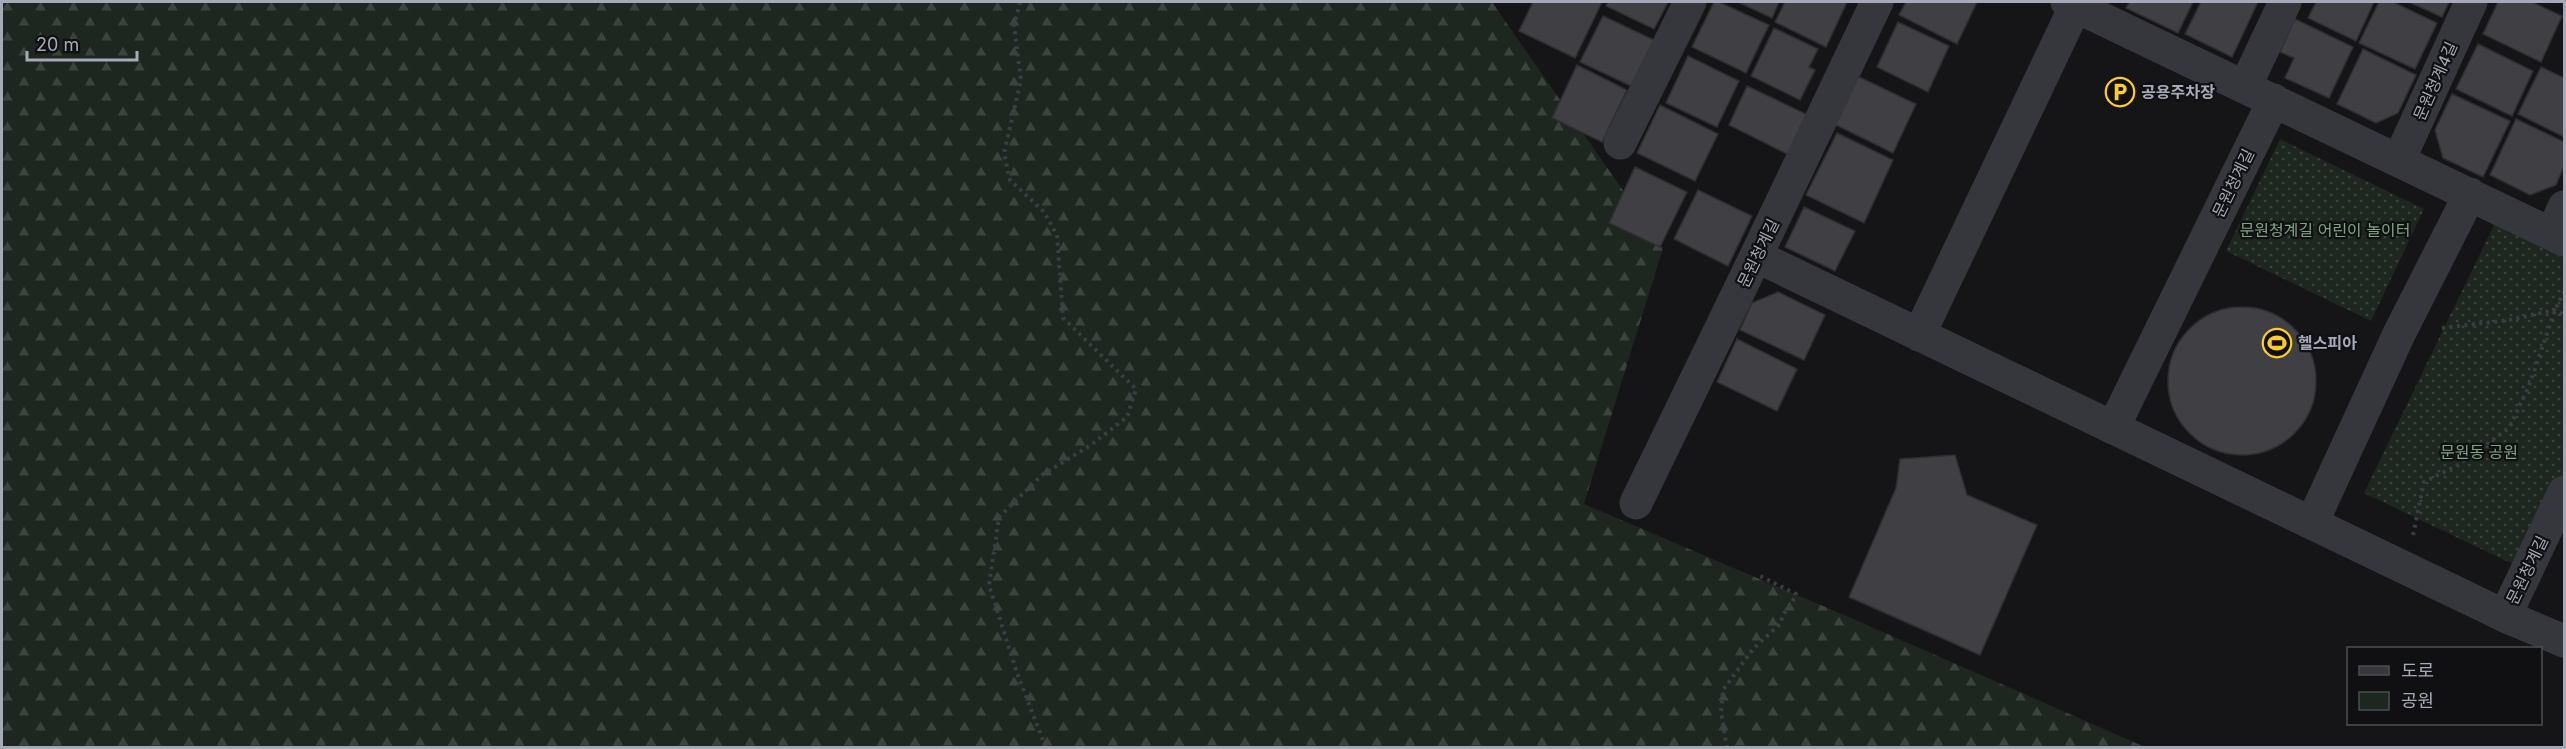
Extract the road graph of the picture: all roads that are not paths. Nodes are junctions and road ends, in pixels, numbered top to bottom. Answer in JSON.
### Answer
{"nodes":[{"id":1,"x":1690,"y":2,"type":"edge"},
{"id":2,"x":1877,"y":2,"type":"edge"},
{"id":3,"x":2285,"y":2,"type":"edge"},
{"id":4,"x":2471,"y":2,"type":"edge"},
{"id":5,"x":2087,"y":6,"type":"edge"},
{"id":6,"x":2245,"y":87,"type":"junction"},
{"id":7,"x":2274,"y":100,"type":"junction"},
{"id":8,"x":1620,"y":143,"type":"dead end"},
{"id":9,"x":2399,"y":160,"type":"junction"},
{"id":10,"x":2470,"y":194,"type":"junction"},
{"id":11,"x":2560,"y":227,"type":"edge"},
{"id":12,"x":1756,"y":256,"type":"junction"},
{"id":13,"x":1919,"y":335,"type":"junction"},
{"id":14,"x":2113,"y":428,"type":"junction"},
{"id":15,"x":2565,"y":492,"type":"edge"},
{"id":16,"x":1636,"y":503,"type":"dead end"},
{"id":17,"x":2312,"y":523,"type":"junction"},
{"id":18,"x":2505,"y":616,"type":"junction"},
{"id":19,"x":2565,"y":641,"type":"edge"}],
"edges":[{"from":1,"to":8,"type":"street"},
{"from":2,"to":12,"type":"street","name":"문원청계길"},
{"from":3,"to":6,"type":"street"},
{"from":4,"to":9,"type":"street","name":"문원청계4길"},
{"from":5,"to":6,"type":"street"},
{"from":5,"to":13,"type":"street"},
{"from":6,"to":7,"type":"street"},
{"from":7,"to":9,"type":"street"},
{"from":7,"to":14,"type":"street","name":"문원청계길"},
{"from":9,"to":10,"type":"street"},
{"from":10,"to":11,"type":"street"},
{"from":10,"to":17,"type":"street"},
{"from":12,"to":13,"type":"street"},
{"from":12,"to":16,"type":"street","name":"문원청계길"},
{"from":13,"to":14,"type":"street"},
{"from":14,"to":17,"type":"street"},
{"from":15,"to":18,"type":"street","name":"문원청계길"},
{"from":17,"to":18,"type":"street"},
{"from":18,"to":19,"type":"street"}]}
